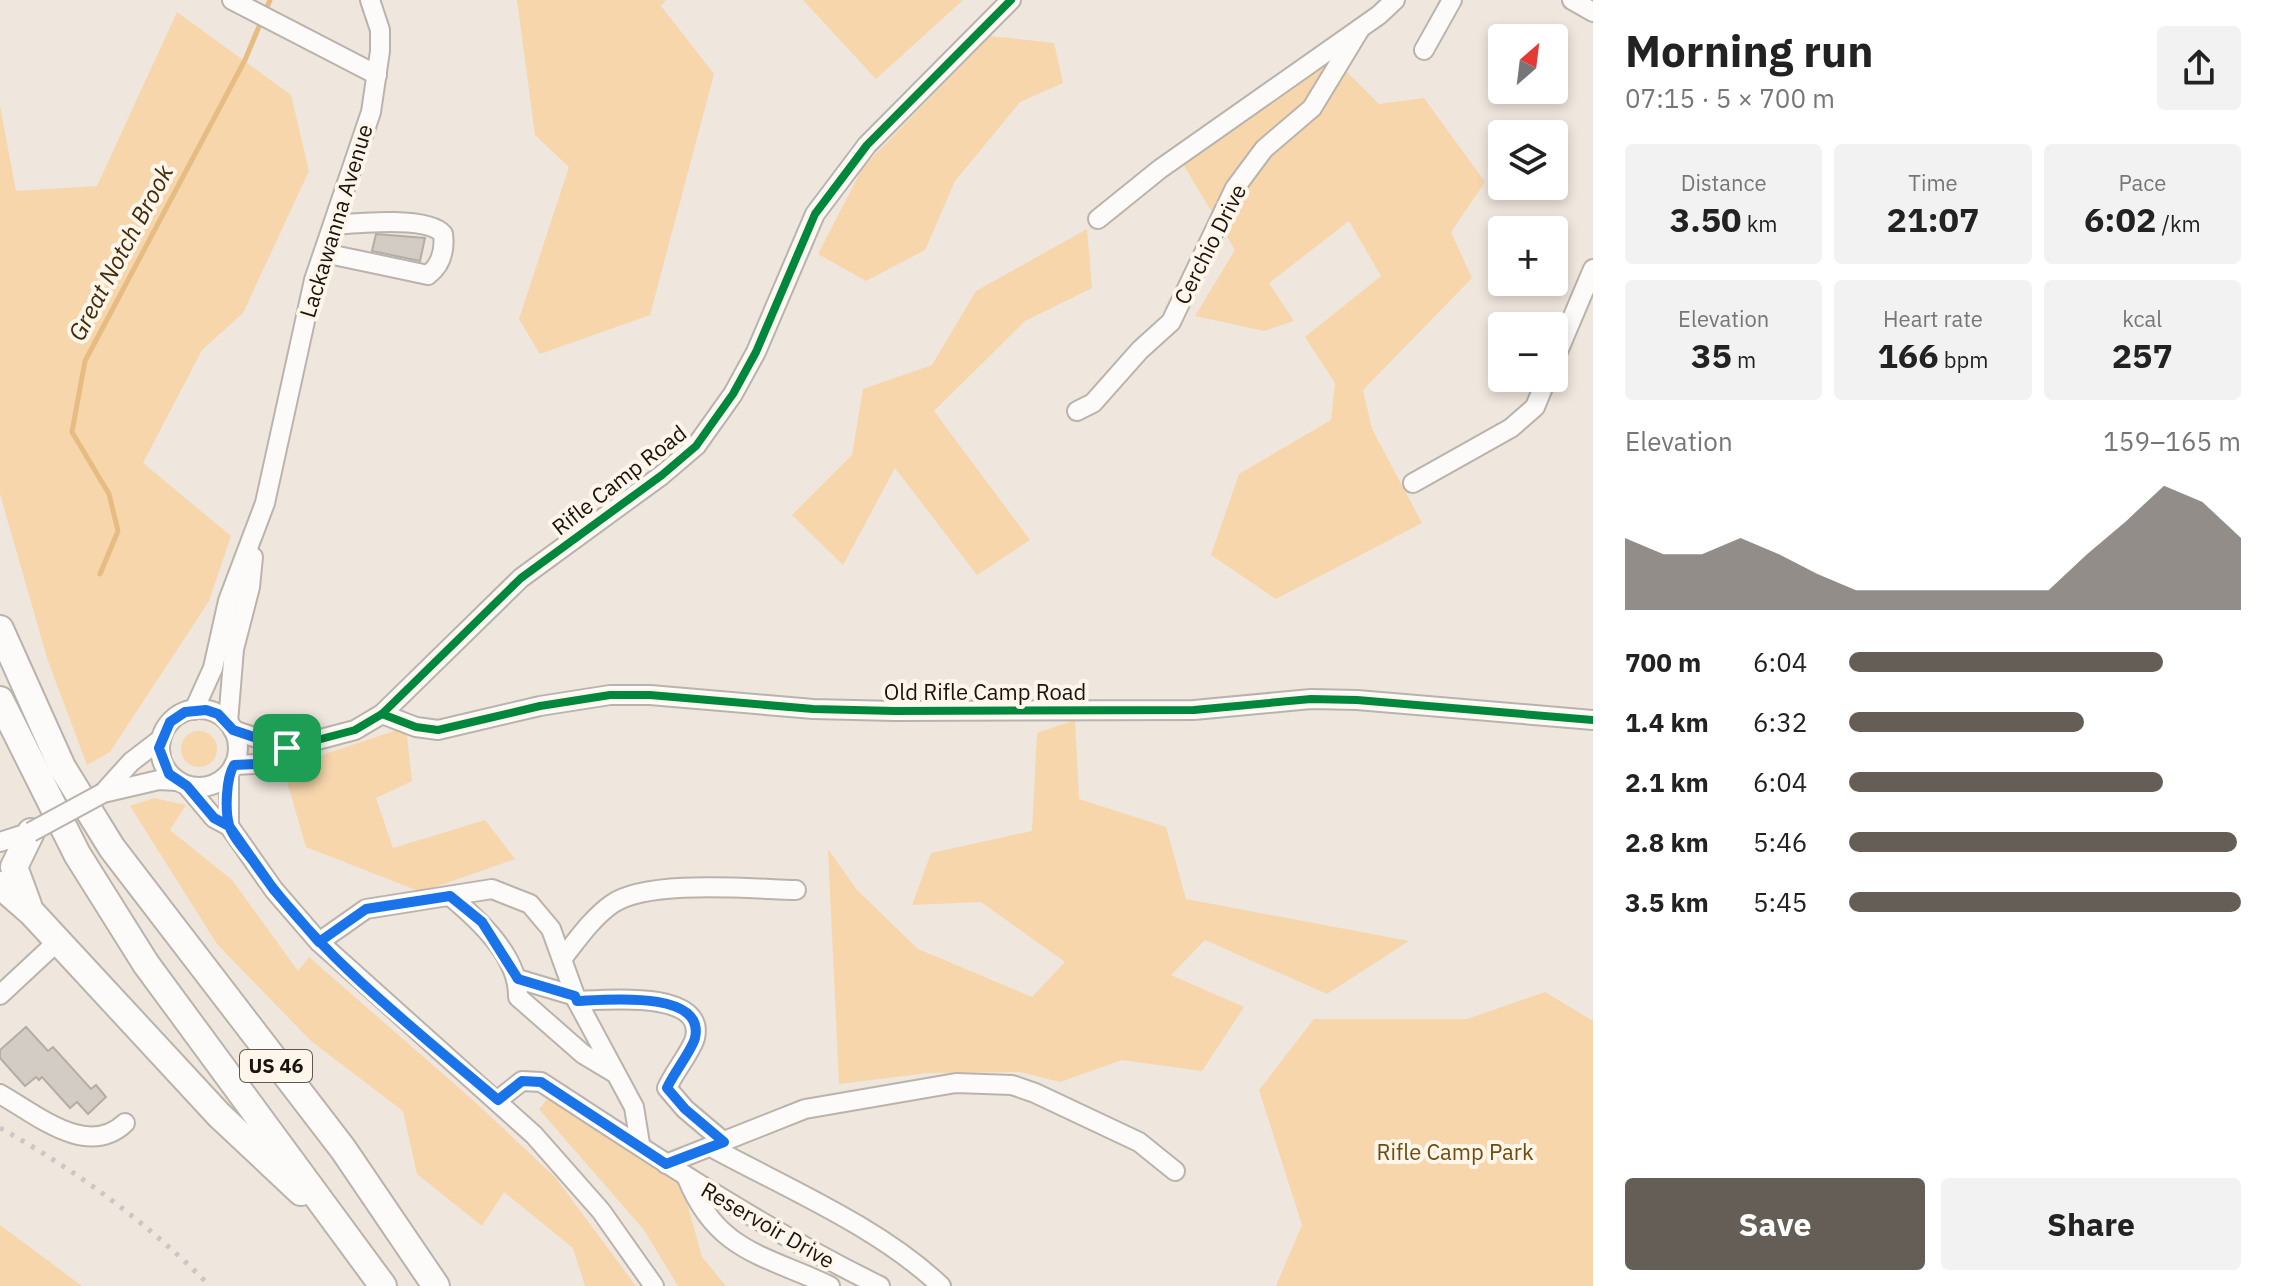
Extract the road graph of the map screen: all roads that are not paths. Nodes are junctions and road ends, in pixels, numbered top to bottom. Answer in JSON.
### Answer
{"nodes":[{"id":1,"x":232,"y":0,"type":"edge"},
{"id":2,"x":370,"y":0,"type":"edge"},
{"id":3,"x":1011,"y":0,"type":"edge"},
{"id":4,"x":1395,"y":0,"type":"edge"},
{"id":5,"x":1452,"y":0,"type":"edge"},
{"id":6,"x":1572,"y":0,"type":"edge"},
{"id":7,"x":1593,"y":12,"type":"edge"},
{"id":8,"x":1360,"y":29,"type":"junction"},
{"id":9,"x":1424,"y":50,"type":"dead end"},
{"id":10,"x":377,"y":75,"type":"junction"},
{"id":11,"x":1098,"y":219,"type":"dead end"},
{"id":12,"x":334,"y":225,"type":"junction"},
{"id":13,"x":324,"y":253,"type":"junction"},
{"id":14,"x":1593,"y":269,"type":"edge"},
{"id":15,"x":1568,"y":328,"type":"edge"},
{"id":16,"x":1541,"y":392,"type":"edge"},
{"id":17,"x":1077,"y":411,"type":"dead end"},
{"id":18,"x":1413,"y":483,"type":"dead end"},
{"id":19,"x":255,"y":534,"type":"junction"},
{"id":20,"x":0,"y":629,"type":"edge"},
{"id":21,"x":0,"y":700,"type":"edge"},
{"id":22,"x":194,"y":710,"type":"junction"},
{"id":23,"x":382,"y":714,"type":"junction"},
{"id":24,"x":1593,"y":720,"type":"edge"},
{"id":25,"x":230,"y":726,"type":"junction"},
{"id":26,"x":161,"y":739,"type":"junction"},
{"id":27,"x":287,"y":748,"type":"junction"},
{"id":28,"x":231,"y":770,"type":"junction"},
{"id":29,"x":182,"y":783,"type":"junction"},
{"id":30,"x":103,"y":793,"type":"junction"},
{"id":31,"x":229,"y":826,"type":"junction"},
{"id":32,"x":31,"y":832,"type":"junction"},
{"id":33,"x":0,"y":842,"type":"edge"},
{"id":34,"x":0,"y":885,"type":"edge"},
{"id":35,"x":796,"y":890,"type":"dead end"},
{"id":36,"x":450,"y":896,"type":"junction"},
{"id":37,"x":32,"y":913,"type":"junction"},
{"id":38,"x":58,"y":941,"type":"junction"},
{"id":39,"x":319,"y":942,"type":"junction"},
{"id":40,"x":562,"y":959,"type":"junction"},
{"id":41,"x":518,"y":979,"type":"junction"},
{"id":42,"x":0,"y":995,"type":"edge"},
{"id":43,"x":576,"y":999,"type":"junction"},
{"id":44,"x":615,"y":1073,"type":"junction"},
{"id":45,"x":0,"y":1094,"type":"edge"},
{"id":46,"x":498,"y":1100,"type":"junction"},
{"id":47,"x":125,"y":1123,"type":"dead end"},
{"id":48,"x":640,"y":1144,"type":"junction"},
{"id":49,"x":717,"y":1145,"type":"junction"},
{"id":50,"x":666,"y":1164,"type":"junction"},
{"id":51,"x":1175,"y":1171,"type":"dead end"},
{"id":52,"x":687,"y":1178,"type":"junction"},
{"id":53,"x":347,"y":1235,"type":"junction"},
{"id":54,"x":383,"y":1286,"type":"edge"},
{"id":55,"x":436,"y":1286,"type":"edge"},
{"id":56,"x":654,"y":1286,"type":"edge"},
{"id":57,"x":830,"y":1286,"type":"edge"},
{"id":58,"x":880,"y":1286,"type":"edge"},
{"id":59,"x":941,"y":1286,"type":"edge"}],
"edges":[{"from":1,"to":10,"type":"street"},
{"from":2,"to":10,"type":"street","name":"Lackawanna Avenue"},
{"from":3,"to":23,"type":"street","name":"Rifle Camp Road"},
{"from":4,"to":8,"type":"street","name":"Cerchio Drive"},
{"from":5,"to":9,"type":"street"},
{"from":6,"to":7,"type":"street"},
{"from":8,"to":11,"type":"street","name":"Cerchio Drive"},
{"from":8,"to":17,"type":"street","name":"Cerchio Drive"},
{"from":10,"to":12,"type":"street","name":"Lackawanna Avenue"},
{"from":12,"to":13,"type":"street","name":"Lackawanna Avenue"},
{"from":12,"to":13,"type":"street"},
{"from":13,"to":19,"type":"street","name":"Lackawanna Avenue"},
{"from":14,"to":15,"type":"street"},
{"from":16,"to":18,"type":"street"},
{"from":19,"to":22,"type":"street","name":"Lackawanna Avenue"},
{"from":19,"to":25,"type":"street","name":"Lackawanna Avenue"},
{"from":20,"to":55,"type":"highway","number":"US 46"},
{"from":21,"to":53,"type":"highway","number":"US 46"},
{"from":22,"to":25,"type":"street"},
{"from":22,"to":26,"type":"street"},
{"from":23,"to":24,"type":"street","name":"Old Rifle Camp Road"},
{"from":23,"to":27,"type":"street","name":"Rifle Camp Road"},
{"from":25,"to":27,"type":"street"},
{"from":25,"to":28,"type":"street"},
{"from":26,"to":29,"type":"street"},
{"from":26,"to":30,"type":"street"},
{"from":27,"to":28,"type":"street","name":"Rifle Camp Road"},
{"from":28,"to":29,"type":"street"},
{"from":28,"to":31,"type":"street"},
{"from":29,"to":30,"type":"street"},
{"from":29,"to":31,"type":"street"},
{"from":30,"to":32,"type":"street","bridge":true},
{"from":31,"to":39,"type":"street"},
{"from":32,"to":33,"type":"street"},
{"from":32,"to":37,"type":"highway"},
{"from":34,"to":37,"type":"highway"},
{"from":35,"to":40,"type":"street"},
{"from":36,"to":39,"type":"street"},
{"from":36,"to":40,"type":"street"},
{"from":36,"to":41,"type":"street"},
{"from":37,"to":38,"type":"highway"},
{"from":38,"to":42,"type":"street"},
{"from":38,"to":53,"type":"highway"},
{"from":39,"to":46,"type":"street"},
{"from":40,"to":43,"type":"street"},
{"from":41,"to":43,"type":"street"},
{"from":41,"to":44,"type":"street"},
{"from":43,"to":44,"type":"street"},
{"from":43,"to":49,"type":"street"},
{"from":44,"to":48,"type":"street"},
{"from":45,"to":47,"type":"street"},
{"from":46,"to":48,"type":"street","name":"Reservoir Drive"},
{"from":46,"to":56,"type":"street"},
{"from":48,"to":50,"type":"street","name":"Reservoir Drive"},
{"from":49,"to":50,"type":"street"},
{"from":49,"to":51,"type":"street"},
{"from":49,"to":59,"type":"street"},
{"from":50,"to":52,"type":"street","name":"Reservoir Drive"},
{"from":52,"to":57,"type":"street"},
{"from":52,"to":58,"type":"street","name":"Reservoir Drive"},
{"from":53,"to":54,"type":"highway","number":"US 46"}]}
